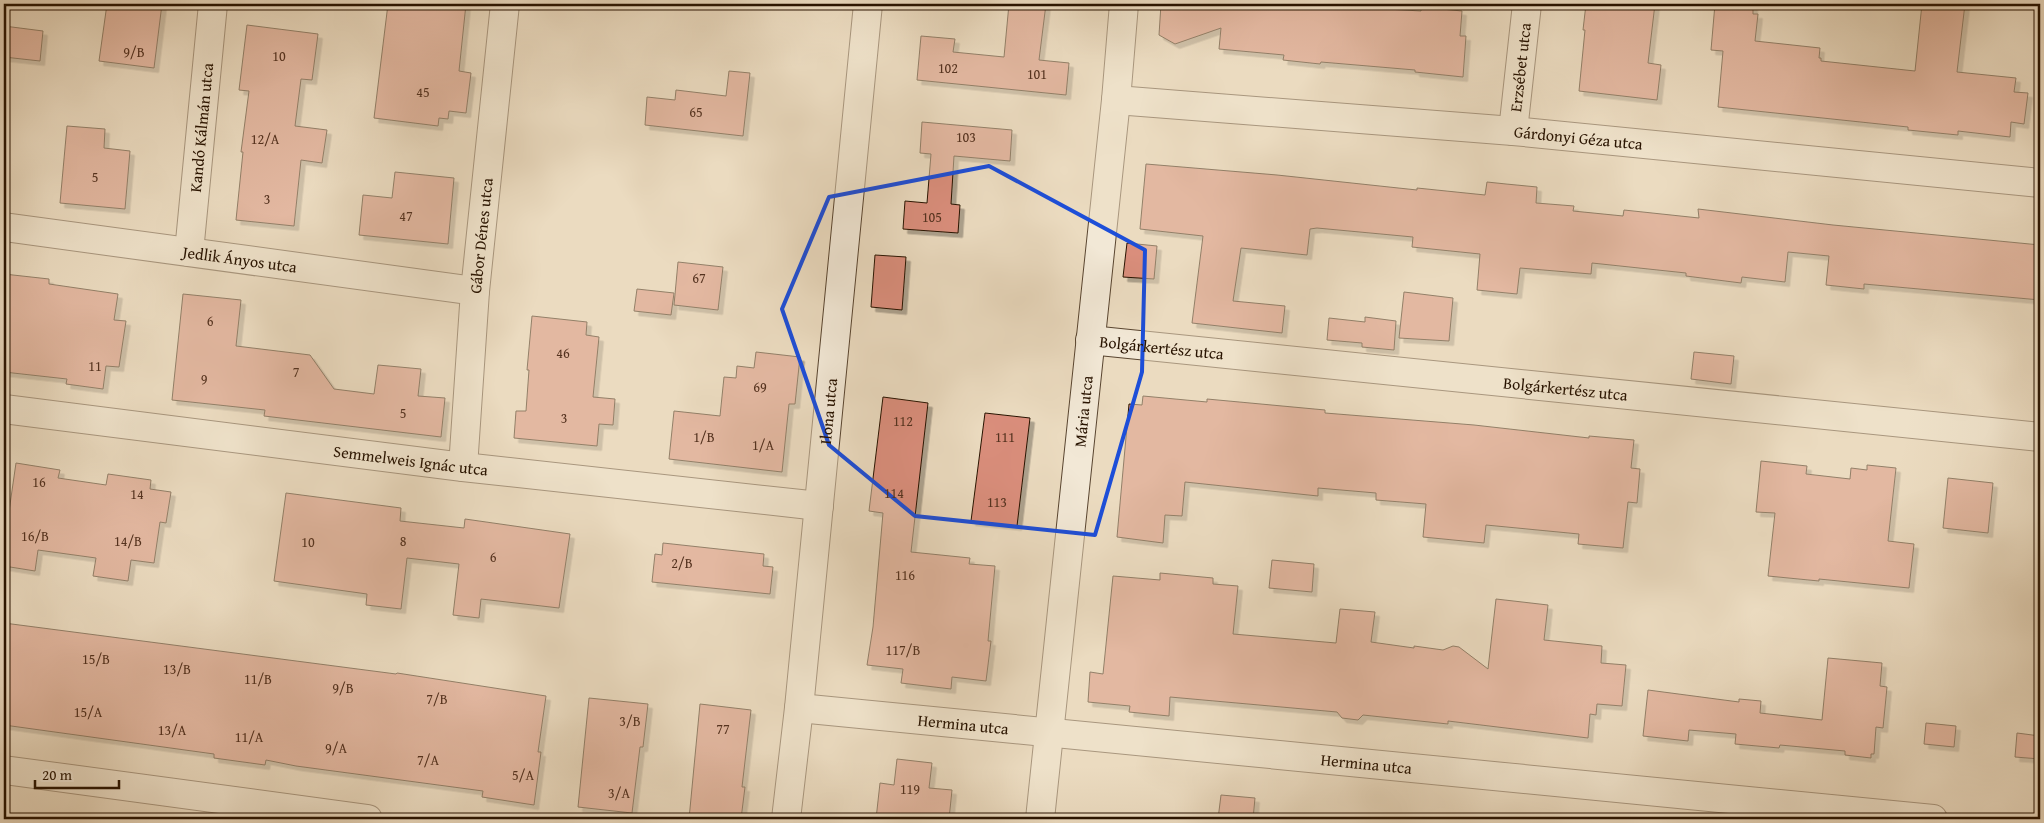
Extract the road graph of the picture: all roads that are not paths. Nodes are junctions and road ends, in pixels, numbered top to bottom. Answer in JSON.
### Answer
{"nodes":[{"id":1,"x":213,"y":4,"type":"edge"},
{"id":2,"x":505,"y":4,"type":"edge"},
{"id":3,"x":868,"y":4,"type":"edge"},
{"id":4,"x":1124,"y":4,"type":"edge"},
{"id":5,"x":1527,"y":4,"type":"edge"},
{"id":6,"x":1116,"y":100,"type":"junction"},
{"id":7,"x":1513,"y":131,"type":"junction"},
{"id":8,"x":2040,"y":183,"type":"edge"},
{"id":9,"x":4,"y":227,"type":"edge"},
{"id":10,"x":189,"y":252,"type":"junction"},
{"id":11,"x":475,"y":291,"type":"junction"},
{"id":12,"x":1090,"y":340,"type":"junction"},
{"id":13,"x":4,"y":409,"type":"edge"},
{"id":14,"x":2040,"y":437,"type":"edge"},
{"id":15,"x":463,"y":467,"type":"junction"},
{"id":16,"x":819,"y":506,"type":"junction"},
{"id":17,"x":799,"y":708,"type":"junction"},
{"id":18,"x":1050,"y":732,"type":"junction"},
{"id":19,"x":4,"y":770,"type":"edge"},
{"id":20,"x":368,"y":819,"type":"edge"},
{"id":21,"x":786,"y":819,"type":"edge"},
{"id":22,"x":1040,"y":819,"type":"edge"},
{"id":23,"x":1933,"y":819,"type":"edge"}],
"edges":[{"from":1,"to":10,"type":"street","name":"Kandó Kálmán utca"},
{"from":2,"to":11,"type":"street","name":"Gábor Dénes utca"},
{"from":3,"to":16,"type":"street","name":"Ilona utca"},
{"from":4,"to":6,"type":"street","name":"Mária utca"},
{"from":5,"to":7,"type":"street","name":"Erzsébet utca"},
{"from":6,"to":7,"type":"street","name":"Gárdonyi Géza utca"},
{"from":6,"to":12,"type":"street","name":"Mária utca"},
{"from":7,"to":8,"type":"street","name":"Gárdonyi Géza utca"},
{"from":9,"to":10,"type":"street","name":"Jedlik Ányos utca"},
{"from":10,"to":11,"type":"street","name":"Jedlik Ányos utca"},
{"from":11,"to":15,"type":"street","name":"Gábor Dénes utca"},
{"from":12,"to":14,"type":"street","name":"Bolgárkertész utca"},
{"from":12,"to":18,"type":"street","name":"Mária utca"},
{"from":13,"to":15,"type":"street","name":"Semmelweis Ignác utca"},
{"from":15,"to":16,"type":"street","name":"Semmelweis Ignác utca"},
{"from":16,"to":17,"type":"street","name":"Ilona utca"},
{"from":17,"to":18,"type":"street","name":"Hermina utca"},
{"from":17,"to":21,"type":"street","name":"Ilona utca"},
{"from":18,"to":22,"type":"street","name":"Mária utca"},
{"from":18,"to":23,"type":"street","name":"Hermina utca"},
{"from":19,"to":20,"type":"street"}]}
